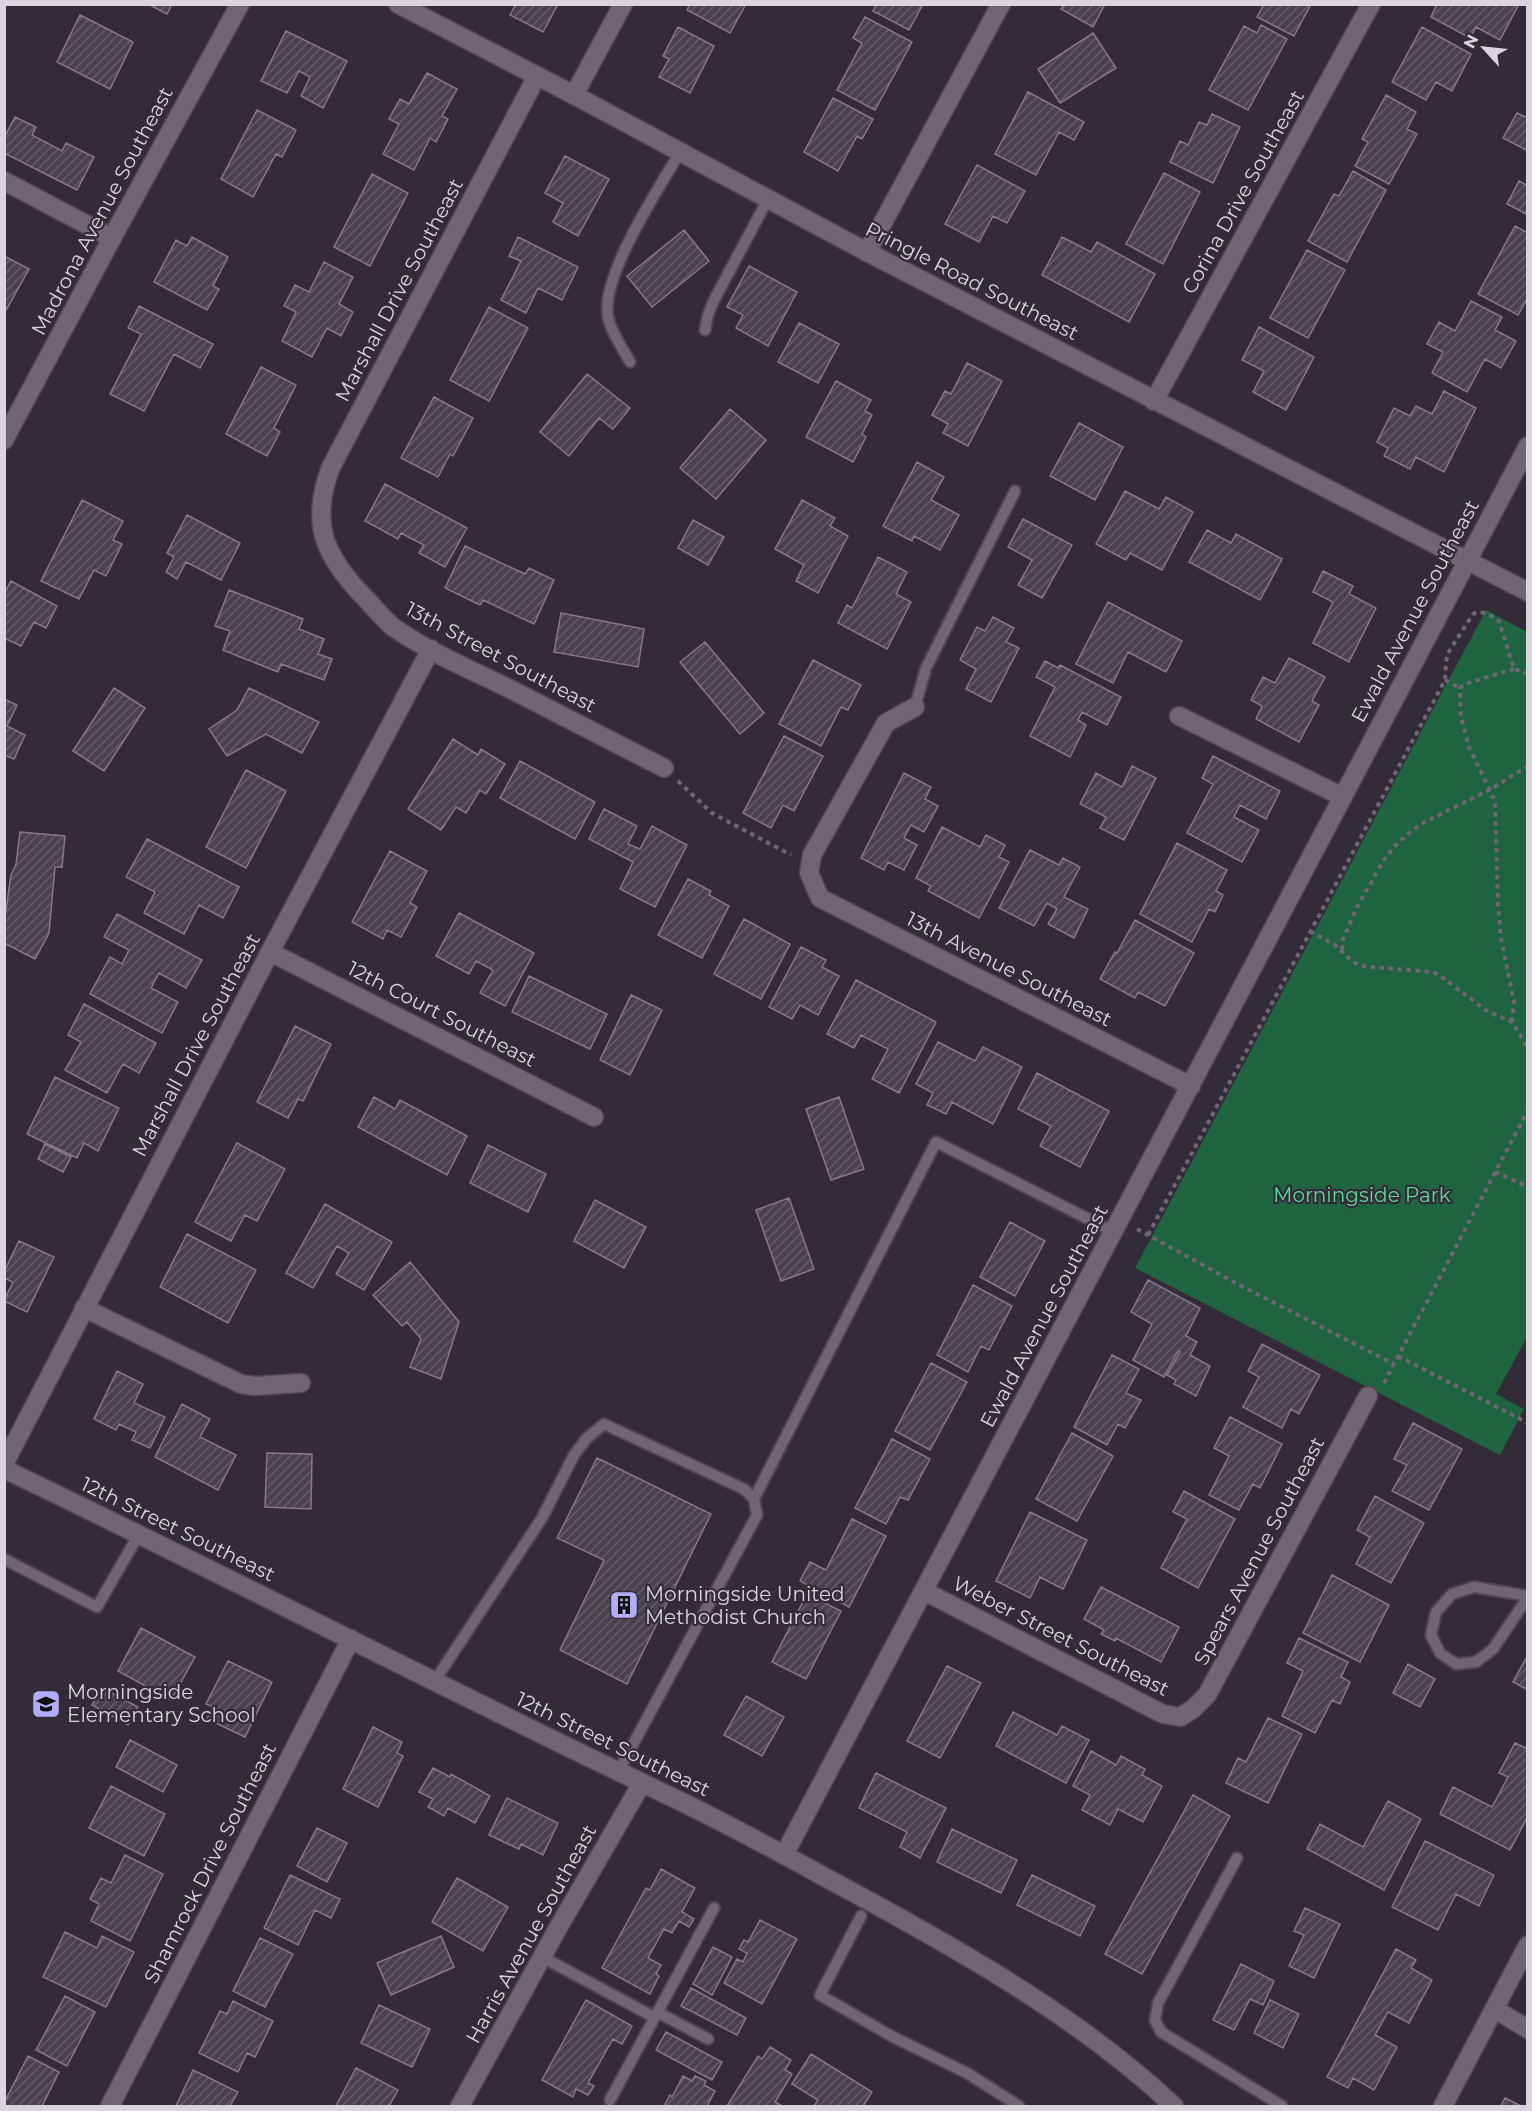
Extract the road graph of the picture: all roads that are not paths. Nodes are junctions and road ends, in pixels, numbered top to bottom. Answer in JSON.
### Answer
{"nodes":[{"id":1,"x":240,"y":4,"type":"edge"},
{"id":2,"x":398,"y":4,"type":"edge"},
{"id":3,"x":623,"y":4,"type":"edge"},
{"id":4,"x":1001,"y":4,"type":"edge"},
{"id":5,"x":1371,"y":4,"type":"edge"},
{"id":6,"x":537,"y":76,"type":"junction"},
{"id":7,"x":574,"y":95,"type":"junction"},
{"id":8,"x":680,"y":152,"type":"junction"},
{"id":9,"x":4,"y":181,"type":"edge"},
{"id":10,"x":768,"y":199,"type":"junction"},
{"id":11,"x":112,"y":238,"type":"junction"},
{"id":12,"x":867,"y":252,"type":"junction"},
{"id":13,"x":705,"y":330,"type":"dead end"},
{"id":14,"x":630,"y":363,"type":"dead end"},
{"id":15,"x":1154,"y":401,"type":"junction"},
{"id":16,"x":4,"y":440,"type":"edge"},
{"id":17,"x":1527,"y":446,"type":"edge"},
{"id":18,"x":1016,"y":491,"type":"dead end"},
{"id":19,"x":322,"y":530,"type":"joint"},
{"id":20,"x":1467,"y":560,"type":"junction"},
{"id":21,"x":1527,"y":592,"type":"edge"},
{"id":22,"x":431,"y":649,"type":"junction"},
{"id":23,"x":915,"y":706,"type":"joint"},
{"id":24,"x":1179,"y":716,"type":"dead end"},
{"id":25,"x":664,"y":768,"type":"road end"},
{"id":26,"x":1343,"y":796,"type":"junction"},
{"id":27,"x":270,"y":952,"type":"junction"},
{"id":28,"x":1191,"y":1086,"type":"junction"},
{"id":29,"x":594,"y":1117,"type":"dead end"},
{"id":30,"x":1117,"y":1226,"type":"junction"},
{"id":31,"x":84,"y":1308,"type":"junction"},
{"id":32,"x":300,"y":1383,"type":"dead end"},
{"id":33,"x":1368,"y":1396,"type":"road end"},
{"id":34,"x":4,"y":1466,"type":"edge"},
{"id":35,"x":754,"y":1499,"type":"junction"},
{"id":36,"x":139,"y":1534,"type":"junction"},
{"id":37,"x":4,"y":1559,"type":"edge"},
{"id":38,"x":924,"y":1591,"type":"junction"},
{"id":39,"x":1527,"y":1597,"type":"edge"},
{"id":40,"x":351,"y":1640,"type":"junction"},
{"id":41,"x":434,"y":1682,"type":"junction"},
{"id":42,"x":1180,"y":1717,"type":"joint"},
{"id":43,"x":618,"y":1772,"type":"junction"},
{"id":44,"x":642,"y":1783,"type":"junction"},
{"id":45,"x":784,"y":1855,"type":"junction"},
{"id":46,"x":1237,"y":1858,"type":"dead end"},
{"id":47,"x":714,"y":1908,"type":"dead end"},
{"id":48,"x":861,"y":1917,"type":"dead end"},
{"id":49,"x":1527,"y":1945,"type":"edge"},
{"id":50,"x":542,"y":1957,"type":"junction"},
{"id":51,"x":1494,"y":2009,"type":"junction"},
{"id":52,"x":655,"y":2015,"type":"junction"},
{"id":53,"x":1527,"y":2029,"type":"edge"},
{"id":54,"x":708,"y":2039,"type":"dead end"},
{"id":55,"x":610,"y":2100,"type":"dead end"},
{"id":56,"x":110,"y":2106,"type":"edge"},
{"id":57,"x":460,"y":2106,"type":"edge"},
{"id":58,"x":1019,"y":2106,"type":"edge"},
{"id":59,"x":1174,"y":2106,"type":"edge"},
{"id":60,"x":1282,"y":2106,"type":"edge"},
{"id":61,"x":1443,"y":2106,"type":"edge"}],
"edges":[{"from":1,"to":11,"type":"street","name":"Madrona Avenue Southeast"},
{"from":2,"to":6,"type":"street","name":"Pringle Road Southeast"},
{"from":3,"to":7,"type":"street"},
{"from":4,"to":12,"type":"street"},
{"from":5,"to":15,"type":"street","name":"Corina Drive Southeast"},
{"from":6,"to":7,"type":"street","name":"Pringle Road Southeast"},
{"from":6,"to":19,"type":"street","name":"Marshall Drive Southeast"},
{"from":7,"to":8,"type":"street","name":"Pringle Road Southeast"},
{"from":8,"to":10,"type":"street","name":"Pringle Road Southeast"},
{"from":8,"to":14,"type":"lane"},
{"from":9,"to":11,"type":"street"},
{"from":10,"to":12,"type":"street","name":"Pringle Road Southeast"},
{"from":10,"to":13,"type":"lane"},
{"from":11,"to":16,"type":"street","name":"Madrona Avenue Southeast"},
{"from":12,"to":15,"type":"street","name":"Pringle Road Southeast"},
{"from":15,"to":20,"type":"street","name":"Pringle Road Southeast"},
{"from":17,"to":20,"type":"street","name":"Ewald Avenue Southeast"},
{"from":18,"to":23,"type":"lane"},
{"from":19,"to":22,"type":"street","name":"13th Street Southeast"},
{"from":20,"to":21,"type":"street","name":"Pringle Road Southeast"},
{"from":20,"to":26,"type":"street","name":"Ewald Avenue Southeast"},
{"from":22,"to":25,"type":"street","name":"13th Street Southeast"},
{"from":22,"to":27,"type":"street","name":"Marshall Drive Southeast"},
{"from":23,"to":28,"type":"street","name":"13th Avenue Southeast"},
{"from":24,"to":26,"type":"street"},
{"from":26,"to":28,"type":"street","name":"Ewald Avenue Southeast"},
{"from":27,"to":29,"type":"street","name":"12th Court Southeast"},
{"from":27,"to":31,"type":"street","name":"Marshall Drive Southeast"},
{"from":28,"to":30,"type":"street","name":"Ewald Avenue Southeast"},
{"from":30,"to":35,"type":"lane"},
{"from":30,"to":38,"type":"street","name":"Ewald Avenue Southeast"},
{"from":31,"to":32,"type":"street"},
{"from":31,"to":34,"type":"street","name":"Marshall Drive Southeast"},
{"from":33,"to":42,"type":"street","name":"Spears Avenue Southeast"},
{"from":34,"to":36,"type":"street","name":"12th Street Southeast"},
{"from":35,"to":41,"type":"lane"},
{"from":35,"to":43,"type":"lane"},
{"from":36,"to":37,"type":"lane"},
{"from":36,"to":40,"type":"street","name":"12th Street Southeast"},
{"from":38,"to":42,"type":"street","name":"Weber Street Southeast"},
{"from":38,"to":45,"type":"street","name":"Ewald Avenue Southeast"},
{"from":39,"to":39,"type":"lane"},
{"from":40,"to":41,"type":"street","name":"12th Street Southeast"},
{"from":40,"to":56,"type":"street","name":"Shamrock Drive Southeast"},
{"from":41,"to":43,"type":"street","name":"12th Street Southeast"},
{"from":43,"to":44,"type":"street","name":"12th Street Southeast"},
{"from":44,"to":45,"type":"street","name":"12th Street Southeast"},
{"from":44,"to":50,"type":"street","name":"Harris Avenue Southeast"},
{"from":45,"to":59,"type":"street","name":"12th Street Southeast"},
{"from":46,"to":60,"type":"lane"},
{"from":47,"to":52,"type":"lane"},
{"from":48,"to":58,"type":"lane"},
{"from":49,"to":51,"type":"street"},
{"from":50,"to":52,"type":"lane"},
{"from":50,"to":57,"type":"street","name":"Harris Avenue Southeast"},
{"from":51,"to":53,"type":"street"},
{"from":51,"to":61,"type":"street"},
{"from":52,"to":54,"type":"lane"},
{"from":52,"to":55,"type":"lane"}]}
